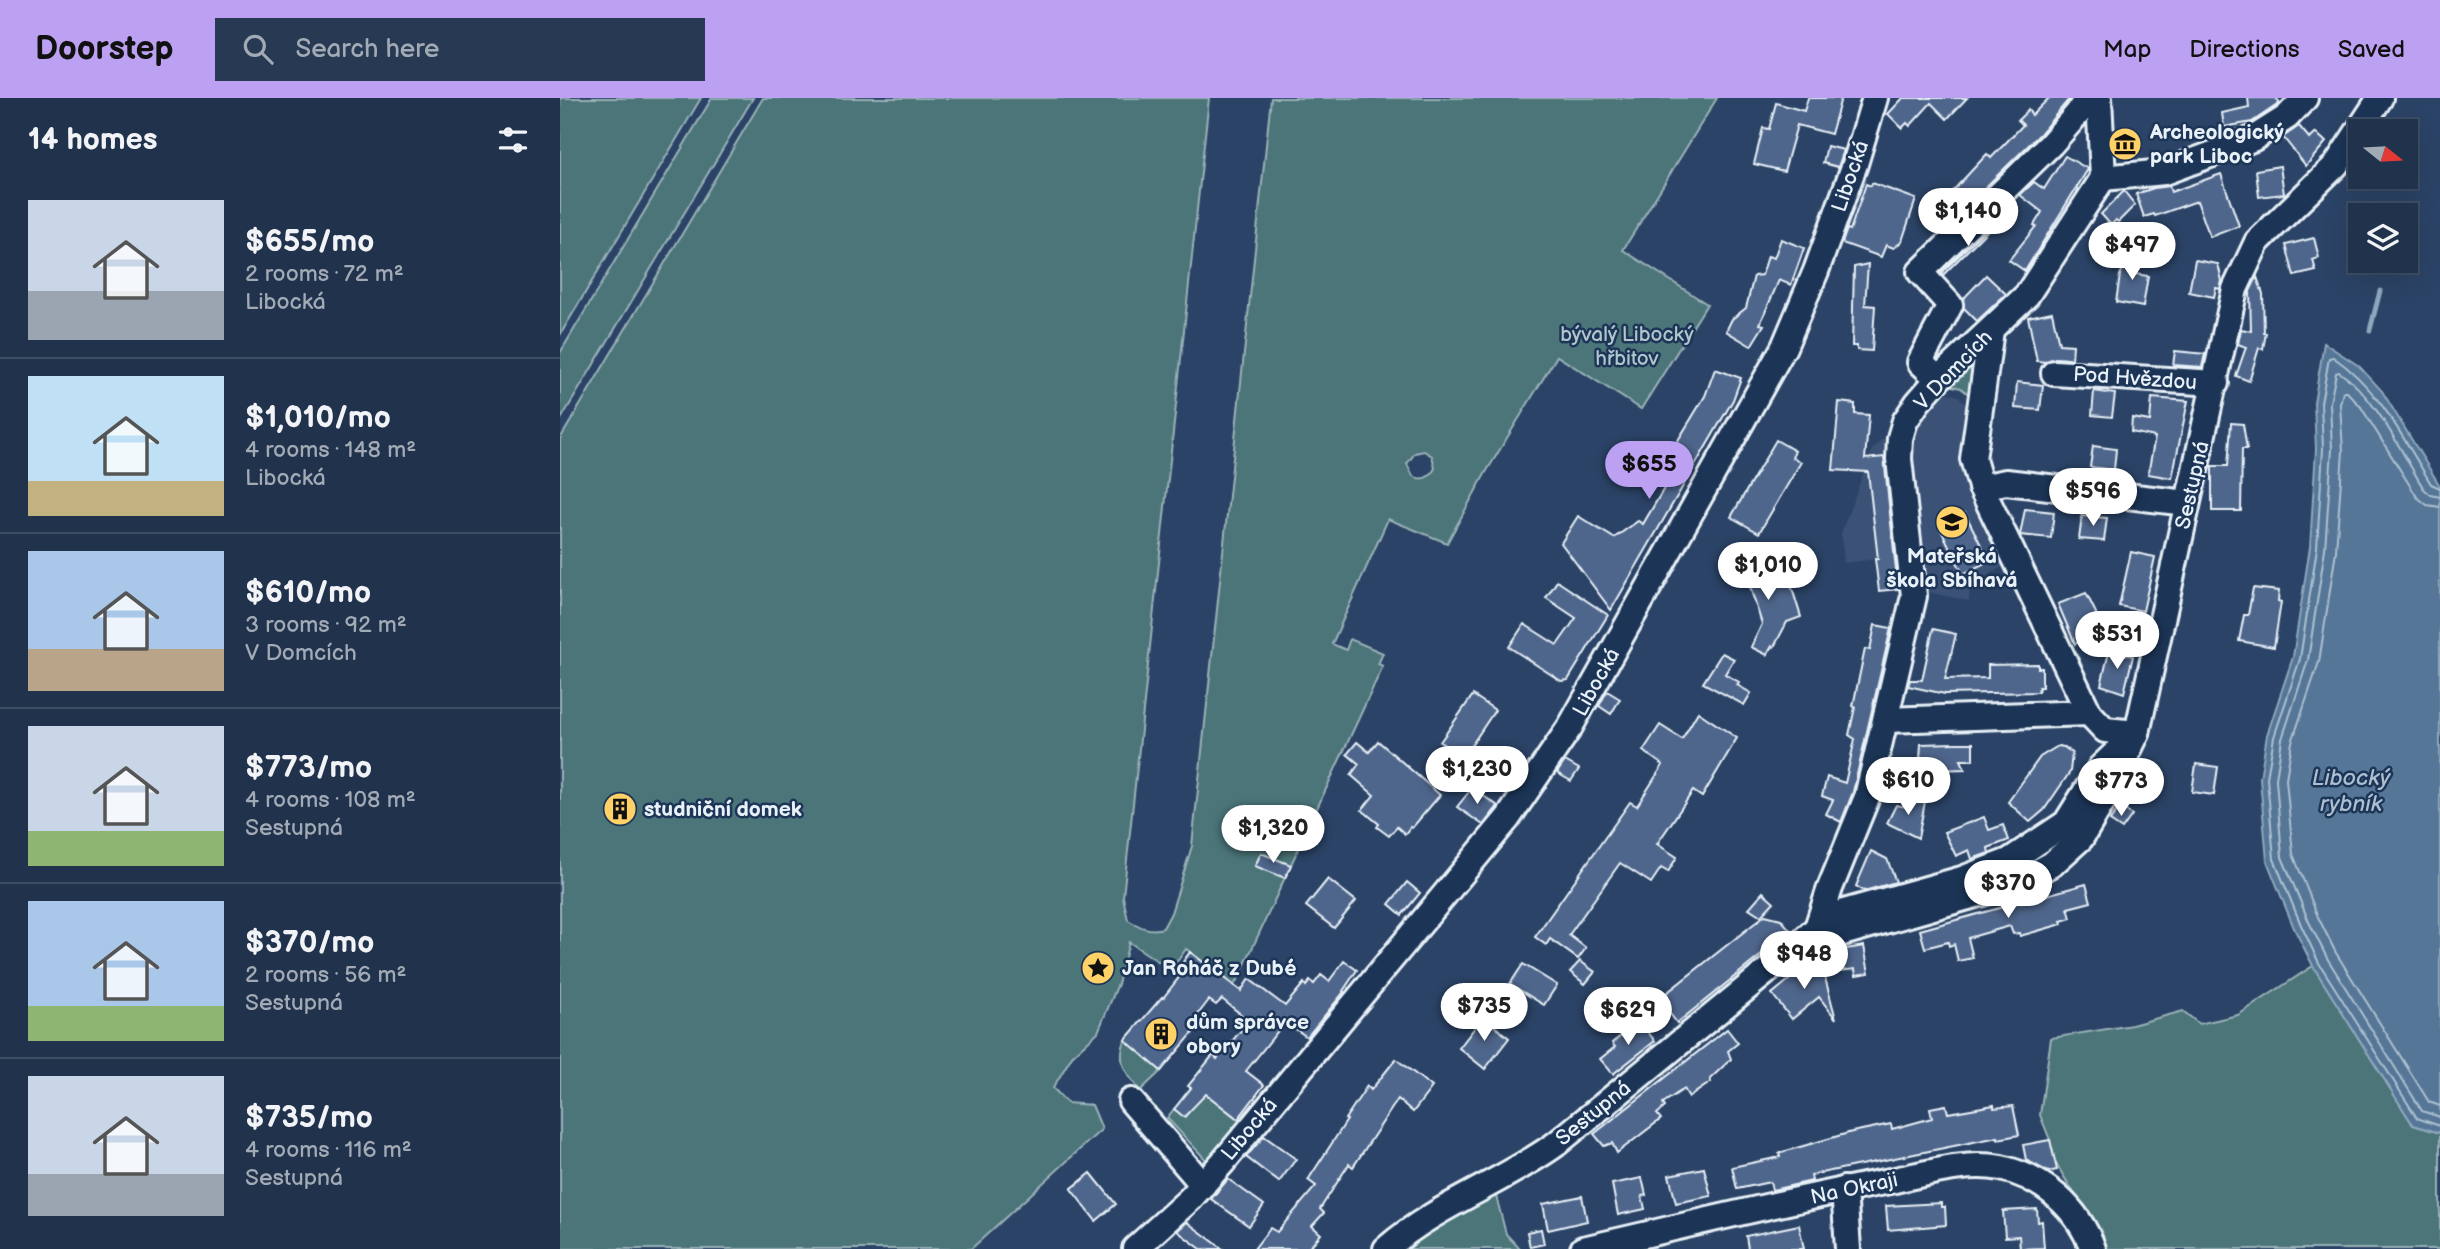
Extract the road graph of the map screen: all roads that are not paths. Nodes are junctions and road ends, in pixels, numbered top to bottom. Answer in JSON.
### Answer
{"nodes":[{"id":1,"x":1875,"y":98,"type":"edge"},
{"id":2,"x":2087,"y":98,"type":"edge"},
{"id":3,"x":2099,"y":98,"type":"edge"},
{"id":4,"x":2305,"y":98,"type":"edge"},
{"id":5,"x":2380,"y":98,"type":"edge"},
{"id":6,"x":2103,"y":178,"type":"junction"},
{"id":7,"x":1991,"y":330,"type":"junction"},
{"id":8,"x":2054,"y":373,"type":"dead end"},
{"id":9,"x":1938,"y":379,"type":"junction"},
{"id":10,"x":2216,"y":383,"type":"junction"},
{"id":11,"x":1981,"y":487,"type":"junction"},
{"id":12,"x":2187,"y":503,"type":"junction"},
{"id":13,"x":2089,"y":713,"type":"junction"},
{"id":14,"x":1886,"y":720,"type":"junction"},
{"id":15,"x":2137,"y":733,"type":"junction"},
{"id":16,"x":1817,"y":928,"type":"junction"},
{"id":17,"x":1131,"y":1101,"type":"dead end"},
{"id":18,"x":1203,"y":1185,"type":"junction"},
{"id":19,"x":1844,"y":1189,"type":"junction"},
{"id":20,"x":1135,"y":1249,"type":"edge"},
{"id":21,"x":1386,"y":1249,"type":"edge"},
{"id":22,"x":1583,"y":1249,"type":"edge"},
{"id":23,"x":1848,"y":1249,"type":"edge"},
{"id":24,"x":2093,"y":1249,"type":"edge"}],
"edges":[{"from":1,"to":18,"type":"street","name":"Libocká"},
{"from":2,"to":9,"type":"street"},
{"from":3,"to":6,"type":"street"},
{"from":4,"to":6,"type":"street"},
{"from":5,"to":10,"type":"street","name":"Sestupná"},
{"from":6,"to":7,"type":"street","name":"V Domcích"},
{"from":7,"to":9,"type":"street","name":"V Domcích"},
{"from":7,"to":11,"type":"street"},
{"from":8,"to":10,"type":"street","name":"Pod Hvězdou"},
{"from":9,"to":14,"type":"street","name":"V Domcích"},
{"from":10,"to":12,"type":"street","name":"Sestupná"},
{"from":11,"to":12,"type":"street"},
{"from":11,"to":13,"type":"street"},
{"from":12,"to":15,"type":"street","name":"Sestupná"},
{"from":13,"to":14,"type":"street"},
{"from":13,"to":15,"type":"street"},
{"from":14,"to":16,"type":"street","name":"V Domcích"},
{"from":15,"to":16,"type":"street","name":"Sestupná"},
{"from":16,"to":21,"type":"street","name":"Sestupná"},
{"from":17,"to":18,"type":"street"},
{"from":18,"to":20,"type":"street","name":"Libocká"},
{"from":19,"to":22,"type":"street","name":"Na Okraji"},
{"from":19,"to":23,"type":"street"},
{"from":19,"to":24,"type":"street","name":"Na Okraji"}]}
